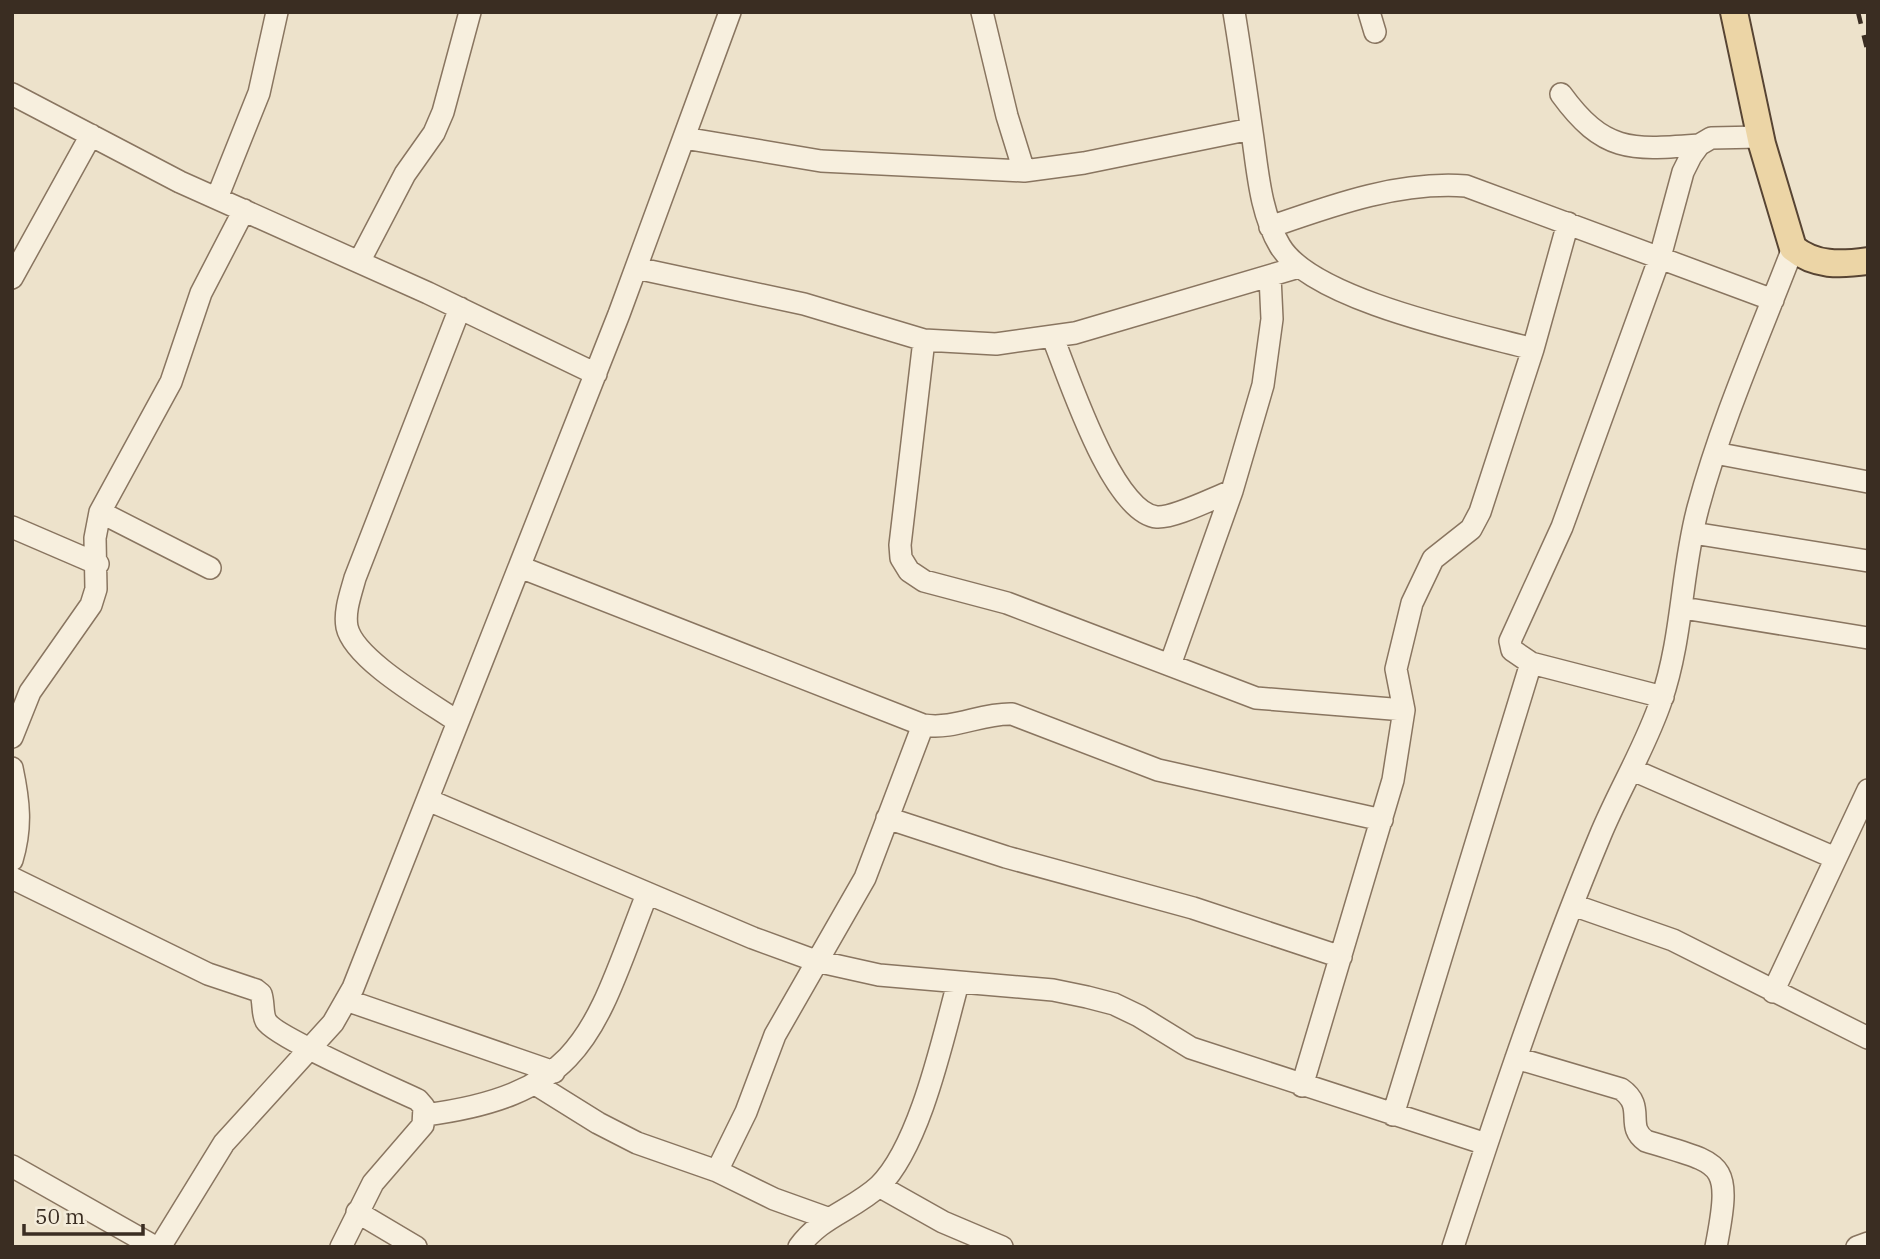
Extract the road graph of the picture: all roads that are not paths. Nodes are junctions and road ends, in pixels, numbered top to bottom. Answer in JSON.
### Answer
{"nodes":[{"id":1,"x":277,"y":12,"type":"edge"},
{"id":2,"x":470,"y":12,"type":"edge"},
{"id":3,"x":730,"y":12,"type":"edge"},
{"id":4,"x":982,"y":12,"type":"edge"},
{"id":5,"x":1234,"y":12,"type":"edge"},
{"id":6,"x":1734,"y":12,"type":"edge"},
{"id":7,"x":12,"y":94,"type":"edge"},
{"id":8,"x":1561,"y":94,"type":"dead end"},
{"id":9,"x":1251,"y":129,"type":"junction"},
{"id":10,"x":91,"y":135,"type":"junction"},
{"id":11,"x":1760,"y":136,"type":"junction"},
{"id":12,"x":684,"y":138,"type":"junction"},
{"id":13,"x":1699,"y":145,"type":"junction"},
{"id":14,"x":1024,"y":171,"type":"junction"},
{"id":15,"x":217,"y":198,"type":"junction"},
{"id":16,"x":244,"y":210,"type":"junction"},
{"id":17,"x":1568,"y":223,"type":"junction"},
{"id":18,"x":1270,"y":226,"type":"junction"},
{"id":19,"x":1793,"y":248,"type":"junction"},
{"id":20,"x":1660,"y":257,"type":"junction"},
{"id":21,"x":1868,"y":261,"type":"edge"},
{"id":22,"x":359,"y":262,"type":"junction"},
{"id":23,"x":1299,"y":267,"type":"junction"},
{"id":24,"x":636,"y":268,"type":"junction"},
{"id":25,"x":1270,"y":276,"type":"junction"},
{"id":26,"x":12,"y":278,"type":"edge"},
{"id":27,"x":1773,"y":300,"type":"junction"},
{"id":28,"x":460,"y":308,"type":"junction"},
{"id":29,"x":1053,"y":338,"type":"junction"},
{"id":30,"x":924,"y":340,"type":"junction"},
{"id":31,"x":1533,"y":349,"type":"junction"},
{"id":32,"x":596,"y":374,"type":"junction"},
{"id":33,"x":1715,"y":453,"type":"junction"},
{"id":34,"x":1868,"y":482,"type":"edge"},
{"id":35,"x":1232,"y":491,"type":"junction"},
{"id":36,"x":100,"y":512,"type":"junction"},
{"id":37,"x":12,"y":527,"type":"edge"},
{"id":38,"x":1693,"y":533,"type":"junction"},
{"id":39,"x":1868,"y":561,"type":"edge"},
{"id":40,"x":97,"y":564,"type":"junction"},
{"id":41,"x":520,"y":566,"type":"junction"},
{"id":42,"x":210,"y":568,"type":"dead end"},
{"id":43,"x":1684,"y":608,"type":"junction"},
{"id":44,"x":1868,"y":638,"type":"edge"},
{"id":45,"x":1531,"y":663,"type":"junction"},
{"id":46,"x":1170,"y":665,"type":"junction"},
{"id":47,"x":21,"y":688,"type":"edge"},
{"id":48,"x":1663,"y":697,"type":"junction"},
{"id":49,"x":1404,"y":710,"type":"junction"},
{"id":50,"x":458,"y":722,"type":"junction"},
{"id":51,"x":923,"y":725,"type":"junction"},
{"id":52,"x":12,"y":737,"type":"edge"},
{"id":53,"x":12,"y":768,"type":"edge"},
{"id":54,"x":1633,"y":770,"type":"junction"},
{"id":55,"x":1868,"y":790,"type":"edge"},
{"id":56,"x":428,"y":800,"type":"junction"},
{"id":57,"x":887,"y":818,"type":"junction"},
{"id":58,"x":1382,"y":820,"type":"junction"},
{"id":59,"x":1859,"y":830,"type":"edge"},
{"id":60,"x":13,"y":856,"type":"edge"},
{"id":61,"x":1835,"y":858,"type":"junction"},
{"id":62,"x":12,"y":878,"type":"edge"},
{"id":63,"x":647,"y":894,"type":"junction"},
{"id":64,"x":1573,"y":905,"type":"junction"},
{"id":65,"x":1340,"y":957,"type":"junction"},
{"id":66,"x":816,"y":961,"type":"junction"},
{"id":67,"x":958,"y":983,"type":"junction"},
{"id":68,"x":1773,"y":992,"type":"junction"},
{"id":69,"x":346,"y":1000,"type":"junction"},
{"id":70,"x":1868,"y":1038,"type":"edge"},
{"id":71,"x":310,"y":1048,"type":"junction"},
{"id":72,"x":1516,"y":1058,"type":"junction"},
{"id":73,"x":545,"y":1079,"type":"junction"},
{"id":74,"x":1302,"y":1086,"type":"junction"},
{"id":75,"x":425,"y":1115,"type":"junction"},
{"id":76,"x":1393,"y":1115,"type":"junction"},
{"id":77,"x":1486,"y":1144,"type":"junction"},
{"id":78,"x":12,"y":1166,"type":"edge"},
{"id":79,"x":717,"y":1171,"type":"junction"},
{"id":80,"x":879,"y":1186,"type":"junction"},
{"id":81,"x":357,"y":1212,"type":"junction"},
{"id":82,"x":827,"y":1218,"type":"junction"},
{"id":83,"x":1868,"y":1243,"type":"edge"},
{"id":84,"x":158,"y":1247,"type":"edge"},
{"id":85,"x":341,"y":1247,"type":"edge"},
{"id":86,"x":416,"y":1247,"type":"edge"},
{"id":87,"x":799,"y":1247,"type":"edge"},
{"id":88,"x":1002,"y":1247,"type":"edge"},
{"id":89,"x":1453,"y":1247,"type":"edge"},
{"id":90,"x":1716,"y":1247,"type":"edge"},
{"id":91,"x":1857,"y":1247,"type":"edge"}],
"edges":[{"from":1,"to":15,"type":"street"},
{"from":2,"to":22,"type":"street"},
{"from":3,"to":12,"type":"street"},
{"from":4,"to":14,"type":"street"},
{"from":5,"to":9,"type":"street"},
{"from":6,"to":11,"type":"main road"},
{"from":7,"to":10,"type":"street"},
{"from":8,"to":13,"type":"street"},
{"from":9,"to":14,"type":"street"},
{"from":9,"to":18,"type":"street"},
{"from":10,"to":15,"type":"street"},
{"from":10,"to":26,"type":"street"},
{"from":11,"to":13,"type":"street"},
{"from":11,"to":19,"type":"main road"},
{"from":12,"to":14,"type":"street"},
{"from":12,"to":24,"type":"street"},
{"from":13,"to":20,"type":"street"},
{"from":15,"to":16,"type":"street"},
{"from":16,"to":22,"type":"street"},
{"from":16,"to":36,"type":"street"},
{"from":17,"to":18,"type":"street"},
{"from":17,"to":20,"type":"street"},
{"from":17,"to":31,"type":"street"},
{"from":18,"to":23,"type":"street"},
{"from":19,"to":21,"type":"main road"},
{"from":19,"to":27,"type":"street"},
{"from":20,"to":27,"type":"street"},
{"from":20,"to":45,"type":"street"},
{"from":22,"to":28,"type":"street"},
{"from":23,"to":25,"type":"street"},
{"from":23,"to":31,"type":"street"},
{"from":24,"to":30,"type":"street"},
{"from":24,"to":32,"type":"street"},
{"from":25,"to":29,"type":"street"},
{"from":25,"to":35,"type":"street"},
{"from":27,"to":33,"type":"street"},
{"from":28,"to":32,"type":"street"},
{"from":28,"to":50,"type":"street"},
{"from":29,"to":30,"type":"street"},
{"from":29,"to":35,"type":"street"},
{"from":30,"to":46,"type":"street"},
{"from":31,"to":49,"type":"street"},
{"from":32,"to":41,"type":"street"},
{"from":33,"to":34,"type":"street"},
{"from":33,"to":38,"type":"street"},
{"from":35,"to":46,"type":"street"},
{"from":36,"to":40,"type":"street"},
{"from":36,"to":42,"type":"street"},
{"from":37,"to":40,"type":"street"},
{"from":38,"to":39,"type":"street"},
{"from":38,"to":43,"type":"street"},
{"from":40,"to":47,"type":"street"},
{"from":41,"to":50,"type":"street"},
{"from":41,"to":51,"type":"street"},
{"from":43,"to":44,"type":"street"},
{"from":43,"to":48,"type":"street"},
{"from":45,"to":48,"type":"street"},
{"from":45,"to":76,"type":"street"},
{"from":46,"to":49,"type":"street"},
{"from":47,"to":52,"type":"street"},
{"from":48,"to":54,"type":"street"},
{"from":49,"to":58,"type":"street"},
{"from":50,"to":56,"type":"street"},
{"from":51,"to":57,"type":"street"},
{"from":51,"to":58,"type":"street"},
{"from":53,"to":60,"type":"street"},
{"from":54,"to":61,"type":"street"},
{"from":54,"to":64,"type":"street"},
{"from":55,"to":59,"type":"street"},
{"from":56,"to":63,"type":"street"},
{"from":56,"to":69,"type":"street"},
{"from":57,"to":65,"type":"street"},
{"from":57,"to":66,"type":"street"},
{"from":58,"to":65,"type":"street"},
{"from":59,"to":61,"type":"street"},
{"from":61,"to":68,"type":"street"},
{"from":62,"to":71,"type":"street"},
{"from":63,"to":66,"type":"street"},
{"from":63,"to":73,"type":"street"},
{"from":64,"to":68,"type":"street"},
{"from":64,"to":72,"type":"street"},
{"from":65,"to":74,"type":"street"},
{"from":66,"to":67,"type":"street"},
{"from":66,"to":79,"type":"street"},
{"from":67,"to":74,"type":"street"},
{"from":67,"to":80,"type":"street"},
{"from":68,"to":70,"type":"street"},
{"from":69,"to":71,"type":"street"},
{"from":69,"to":73,"type":"street"},
{"from":71,"to":75,"type":"street"},
{"from":71,"to":84,"type":"street"},
{"from":72,"to":77,"type":"street"},
{"from":72,"to":90,"type":"street"},
{"from":73,"to":75,"type":"street"},
{"from":73,"to":79,"type":"street"},
{"from":74,"to":76,"type":"street"},
{"from":75,"to":81,"type":"street"},
{"from":76,"to":77,"type":"street"},
{"from":77,"to":89,"type":"street"},
{"from":78,"to":84,"type":"street"},
{"from":79,"to":82,"type":"street"},
{"from":80,"to":82,"type":"street"},
{"from":80,"to":88,"type":"street"},
{"from":81,"to":85,"type":"street"},
{"from":81,"to":86,"type":"street"},
{"from":82,"to":87,"type":"street"},
{"from":83,"to":91,"type":"street"}]}
